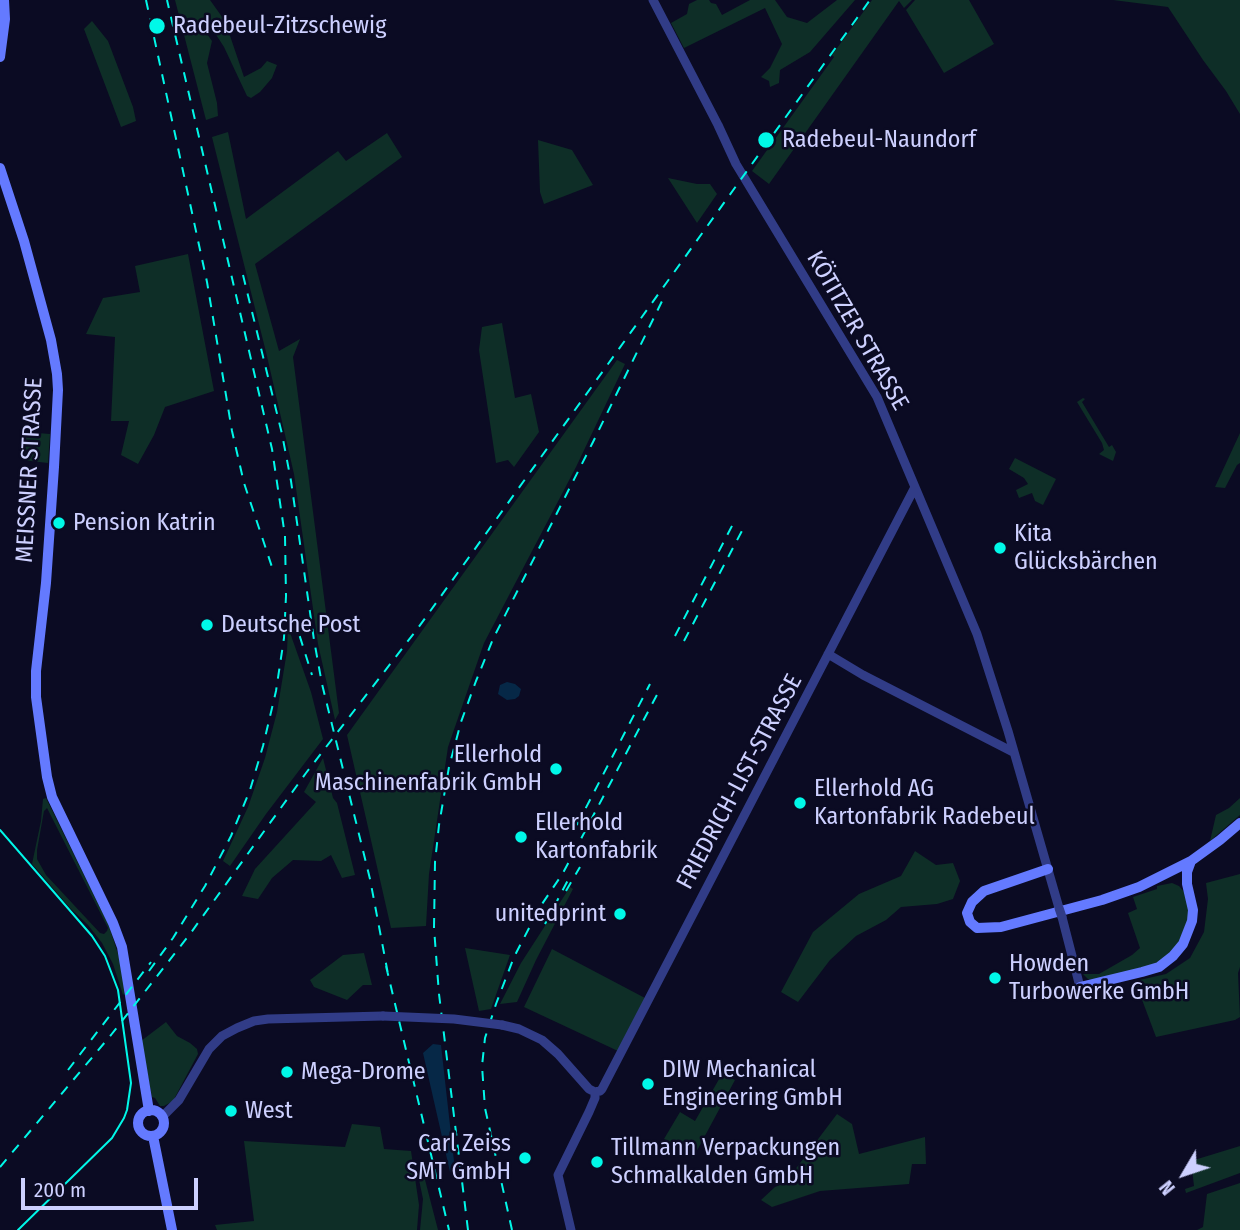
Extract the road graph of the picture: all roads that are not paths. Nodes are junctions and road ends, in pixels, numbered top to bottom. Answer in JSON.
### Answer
{"nodes":[{"id":1,"x":4,"y":0,"type":"edge"},
{"id":2,"x":653,"y":0,"type":"edge"},
{"id":3,"x":0,"y":57,"type":"edge"},
{"id":4,"x":0,"y":168,"type":"edge"},
{"id":5,"x":915,"y":487,"type":"junction"},
{"id":6,"x":828,"y":654,"type":"junction"},
{"id":7,"x":1013,"y":752,"type":"junction"},
{"id":8,"x":1240,"y":823,"type":"edge"},
{"id":9,"x":1191,"y":861,"type":"junction"},
{"id":10,"x":1048,"y":869,"type":"junction"},
{"id":11,"x":1080,"y":987,"type":"joint"},
{"id":12,"x":595,"y":1091,"type":"junction"},
{"id":13,"x":149,"y":1111,"type":"junction"},
{"id":14,"x":162,"y":1117,"type":"junction"},
{"id":15,"x":153,"y":1136,"type":"junction"},
{"id":16,"x":172,"y":1230,"type":"edge"},
{"id":17,"x":570,"y":1230,"type":"edge"}],
"edges":[{"from":1,"to":3,"type":"main road"},
{"from":2,"to":5,"type":"street","name":"KÖTITZER STRASSE"},
{"from":4,"to":13,"type":"main road","name":"MEISSNER STRASSE"},
{"from":5,"to":6,"type":"street","name":"FRIEDRICH-LIST-STRASSE"},
{"from":5,"to":7,"type":"street","name":"KÖTITZER STRASSE"},
{"from":6,"to":7,"type":"street"},
{"from":6,"to":12,"type":"street","name":"FRIEDRICH-LIST-STRASSE"},
{"from":7,"to":10,"type":"street","name":"KÖTITZER STRASSE"},
{"from":8,"to":9,"type":"main road"},
{"from":9,"to":10,"type":"main road"},
{"from":9,"to":11,"type":"main road"},
{"from":10,"to":11,"type":"street","name":"KÖTITZER STRASSE"},
{"from":12,"to":14,"type":"street","bridge":true},
{"from":12,"to":17,"type":"street","name":"FRIEDRICH-LIST-STRASSE"},
{"from":13,"to":14,"type":"main road"},
{"from":13,"to":15,"type":"main road"},
{"from":14,"to":15,"type":"main road"},
{"from":15,"to":16,"type":"main road"}]}
